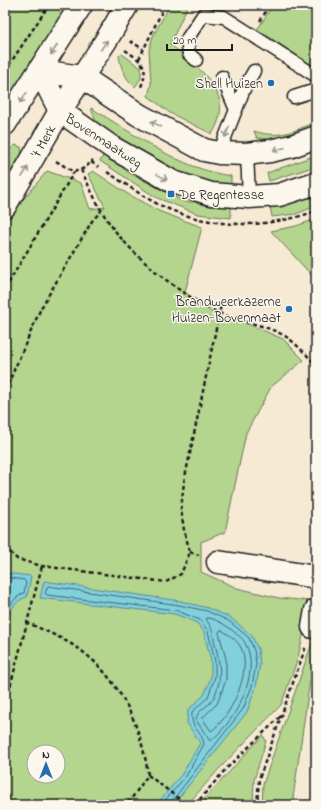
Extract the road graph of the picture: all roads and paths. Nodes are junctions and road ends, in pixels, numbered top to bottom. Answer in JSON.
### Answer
{"nodes":[{"id":1,"x":49,"y":5,"type":"edge"},
{"id":2,"x":81,"y":5,"type":"edge"},
{"id":3,"x":128,"y":5,"type":"edge"},
{"id":4,"x":165,"y":5,"type":"edge"},
{"id":5,"x":139,"y":59,"type":"dead end"},
{"id":6,"x":196,"y":60,"type":"dead end"},
{"id":7,"x":5,"y":71,"type":"edge"},
{"id":8,"x":40,"y":71,"type":"junction"},
{"id":9,"x":254,"y":71,"type":"dead end"},
{"id":10,"x":316,"y":76,"type":"edge"},
{"id":11,"x":82,"y":77,"type":"junction"},
{"id":12,"x":222,"y":77,"type":"dead end"},
{"id":13,"x":316,"y":90,"type":"edge"},
{"id":14,"x":294,"y":97,"type":"dead end"},
{"id":15,"x":60,"y":110,"type":"junction"},
{"id":16,"x":236,"y":110,"type":"junction"},
{"id":17,"x":5,"y":124,"type":"edge"},
{"id":18,"x":316,"y":137,"type":"edge"},
{"id":19,"x":219,"y":153,"type":"junction"},
{"id":20,"x":247,"y":154,"type":"junction"},
{"id":21,"x":91,"y":162,"type":"dead end"},
{"id":22,"x":81,"y":170,"type":"junction"},
{"id":23,"x":316,"y":183,"type":"edge"},
{"id":24,"x":249,"y":197,"type":"junction"},
{"id":25,"x":5,"y":206,"type":"edge"},
{"id":26,"x":101,"y":211,"type":"junction"},
{"id":27,"x":316,"y":211,"type":"edge"},
{"id":28,"x":249,"y":224,"type":"dead end"},
{"id":29,"x":5,"y":289,"type":"edge"},
{"id":30,"x":222,"y":300,"type":"dead end"},
{"id":31,"x":220,"y":313,"type":"junction"},
{"id":32,"x":316,"y":364,"type":"edge"},
{"id":33,"x":5,"y":391,"type":"edge"},
{"id":34,"x":5,"y":547,"type":"edge"},
{"id":35,"x":218,"y":562,"type":"dead end"},
{"id":36,"x":42,"y":566,"type":"junction"},
{"id":37,"x":316,"y":577,"type":"edge"},
{"id":38,"x":315,"y":621,"type":"edge"},
{"id":39,"x":26,"y":622,"type":"junction"},
{"id":40,"x":5,"y":706,"type":"edge"},
{"id":41,"x":283,"y":714,"type":"junction"},
{"id":42,"x":148,"y":775,"type":"junction"},
{"id":43,"x":127,"y":805,"type":"edge"},
{"id":44,"x":187,"y":805,"type":"edge"},
{"id":45,"x":196,"y":805,"type":"edge"},
{"id":46,"x":257,"y":805,"type":"edge"}],
"edges":[{"from":1,"to":7,"type":"path"},
{"from":2,"to":8,"type":"street","one_way":true},
{"from":11,"to":3,"type":"street","name":"'t Merk","one_way":true},
{"from":4,"to":5,"type":"path"},
{"from":6,"to":10,"type":"lane"},
{"from":8,"to":11,"type":"street"},
{"from":8,"to":15,"type":"street","name":"Bovenmaatweg"},
{"from":8,"to":17,"type":"street","one_way":true},
{"from":9,"to":16,"type":"lane"},
{"from":11,"to":15,"type":"street","name":"'t Merk"},
{"from":19,"to":11,"type":"street","one_way":true},
{"from":12,"to":16,"type":"lane"},
{"from":13,"to":14,"type":"lane"},
{"from":15,"to":24,"type":"street","name":"Bovenmaatweg","one_way":true},
{"from":25,"to":15,"type":"street","name":"'t Merk","one_way":true},
{"from":16,"to":19,"type":"lane","one_way":true},
{"from":18,"to":20,"type":"street","one_way":true},
{"from":19,"to":20,"type":"street"},
{"from":20,"to":24,"type":"lane"},
{"from":21,"to":22,"type":"path"},
{"from":22,"to":26,"type":"path"},
{"from":22,"to":29,"type":"path"},
{"from":23,"to":24,"type":"street","name":"Bovenmaatweg"},
{"from":26,"to":31,"type":"path"},
{"from":26,"to":33,"type":"path"},
{"from":27,"to":28,"type":"path"},
{"from":30,"to":31,"type":"path"},
{"from":31,"to":32,"type":"path"},
{"from":31,"to":36,"type":"path"},
{"from":34,"to":36,"type":"path"},
{"from":35,"to":37,"type":"street"},
{"from":36,"to":39,"type":"path"},
{"from":38,"to":41,"type":"path"},
{"from":39,"to":40,"type":"path"},
{"from":39,"to":42,"type":"path"},
{"from":41,"to":45,"type":"path"},
{"from":41,"to":46,"type":"path"},
{"from":42,"to":43,"type":"path"},
{"from":42,"to":44,"type":"path"}]}
